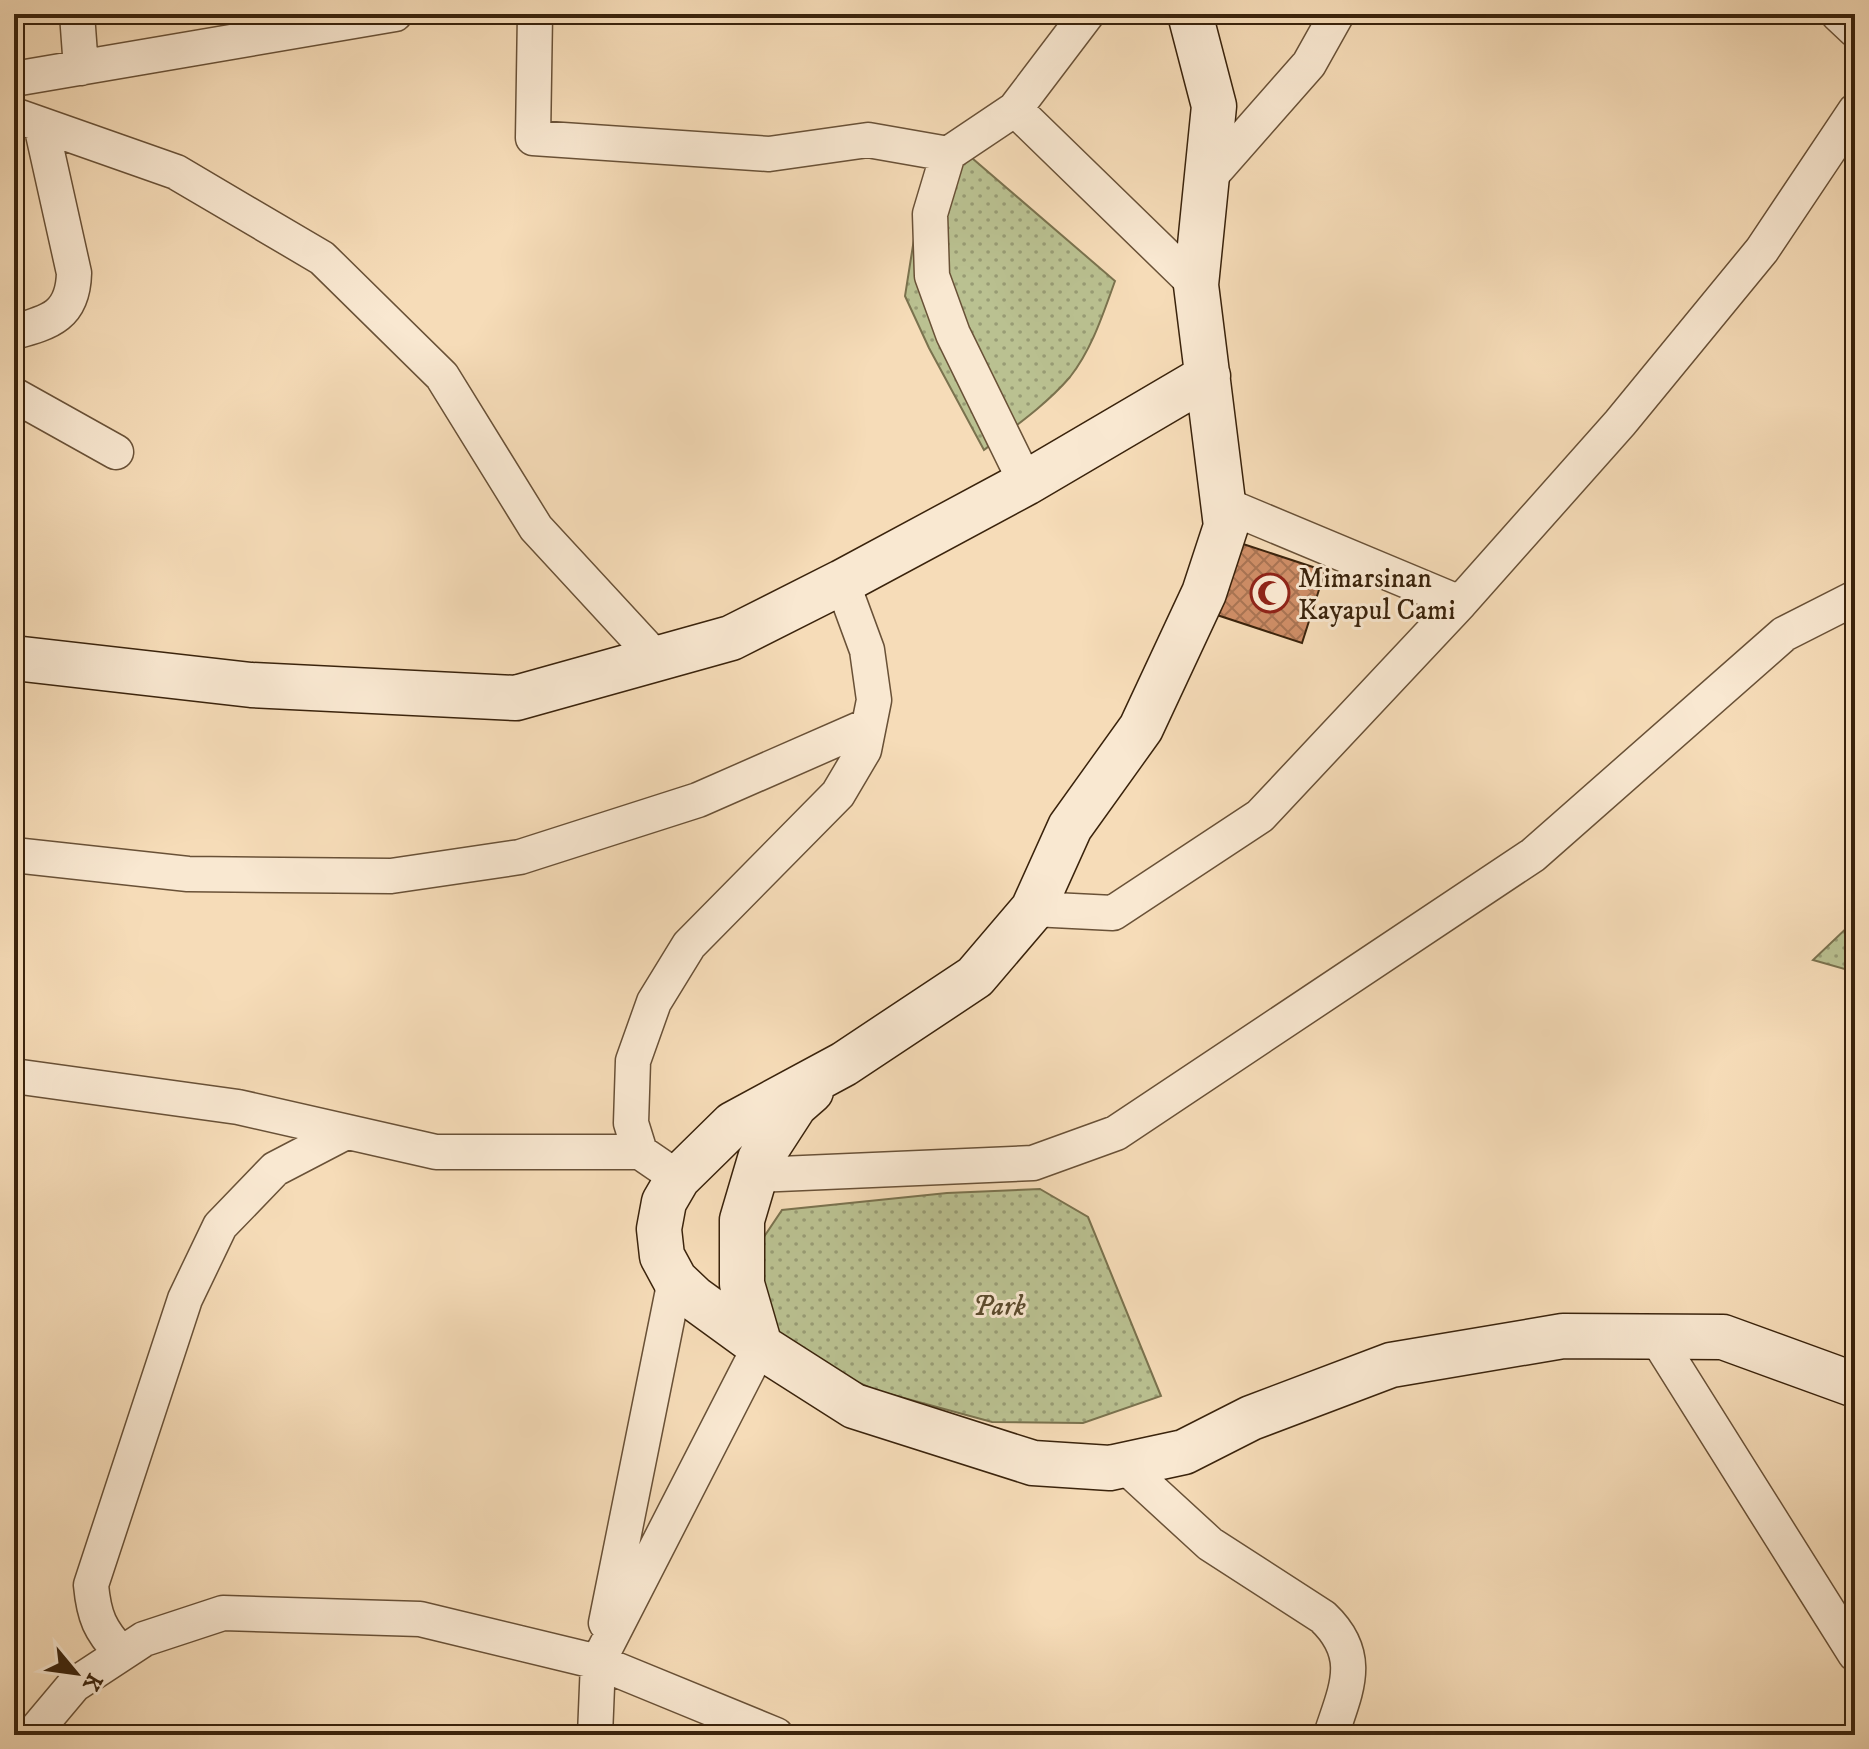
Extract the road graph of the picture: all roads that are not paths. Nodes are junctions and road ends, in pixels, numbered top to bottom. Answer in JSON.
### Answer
{"nodes":[{"id":1,"x":77,"y":14,"type":"edge"},
{"id":2,"x":306,"y":14,"type":"edge"},
{"id":3,"x":395,"y":14,"type":"edge"},
{"id":4,"x":535,"y":14,"type":"edge"},
{"id":5,"x":1087,"y":14,"type":"edge"},
{"id":6,"x":1190,"y":14,"type":"edge"},
{"id":7,"x":1337,"y":14,"type":"edge"},
{"id":8,"x":1838,"y":14,"type":"edge"},
{"id":9,"x":1855,"y":30,"type":"edge"},
{"id":10,"x":268,"y":36,"type":"junction"},
{"id":11,"x":81,"y":68,"type":"junction"},
{"id":12,"x":14,"y":79,"type":"edge"},
{"id":13,"x":1015,"y":109,"type":"junction"},
{"id":14,"x":1855,"y":111,"type":"edge"},
{"id":15,"x":28,"y":120,"type":"edge"},
{"id":16,"x":948,"y":154,"type":"junction"},
{"id":17,"x":1206,"y":181,"type":"junction"},
{"id":18,"x":1196,"y":285,"type":"junction"},
{"id":19,"x":14,"y":332,"type":"edge"},
{"id":20,"x":1208,"y":376,"type":"junction"},
{"id":21,"x":14,"y":395,"type":"edge"},
{"id":22,"x":116,"y":452,"type":"dead end"},
{"id":23,"x":1026,"y":483,"type":"junction"},
{"id":24,"x":1223,"y":504,"type":"junction"},
{"id":25,"x":842,"y":582,"type":"junction"},
{"id":26,"x":1855,"y":598,"type":"edge"},
{"id":27,"x":1460,"y":603,"type":"junction"},
{"id":28,"x":14,"y":658,"type":"edge"},
{"id":29,"x":656,"y":658,"type":"junction"},
{"id":30,"x":869,"y":725,"type":"junction"},
{"id":31,"x":14,"y":855,"type":"edge"},
{"id":32,"x":1033,"y":909,"type":"junction"},
{"id":33,"x":844,"y":1064,"type":"junction"},
{"id":34,"x":14,"y":1076,"type":"edge"},
{"id":35,"x":346,"y":1132,"type":"junction"},
{"id":36,"x":640,"y":1152,"type":"junction"},
{"id":37,"x":755,"y":1175,"type":"junction"},
{"id":38,"x":678,"y":1178,"type":"junction"},
{"id":39,"x":675,"y":1280,"type":"junction"},
{"id":40,"x":1656,"y":1337,"type":"junction"},
{"id":41,"x":760,"y":1346,"type":"junction"},
{"id":42,"x":1855,"y":1385,"type":"edge"},
{"id":43,"x":1124,"y":1465,"type":"junction"},
{"id":44,"x":121,"y":1653,"type":"junction"},
{"id":45,"x":1855,"y":1654,"type":"edge"},
{"id":46,"x":598,"y":1662,"type":"junction"},
{"id":47,"x":32,"y":1735,"type":"edge"},
{"id":48,"x":595,"y":1735,"type":"edge"},
{"id":49,"x":776,"y":1735,"type":"edge"},
{"id":50,"x":1331,"y":1735,"type":"edge"}],
"edges":[{"from":1,"to":11,"type":"street"},
{"from":2,"to":10,"type":"street"},
{"from":3,"to":10,"type":"street"},
{"from":4,"to":16,"type":"street"},
{"from":5,"to":13,"type":"street"},
{"from":6,"to":17,"type":"street"},
{"from":7,"to":17,"type":"street"},
{"from":8,"to":9,"type":"street"},
{"from":10,"to":11,"type":"street"},
{"from":11,"to":12,"type":"street"},
{"from":13,"to":16,"type":"street"},
{"from":13,"to":18,"type":"street"},
{"from":14,"to":27,"type":"street"},
{"from":15,"to":19,"type":"street"},
{"from":15,"to":29,"type":"street"},
{"from":16,"to":23,"type":"street"},
{"from":17,"to":18,"type":"street"},
{"from":18,"to":20,"type":"street"},
{"from":20,"to":23,"type":"street"},
{"from":20,"to":24,"type":"street"},
{"from":21,"to":22,"type":"street"},
{"from":23,"to":25,"type":"street"},
{"from":24,"to":27,"type":"street"},
{"from":24,"to":32,"type":"street"},
{"from":25,"to":29,"type":"street"},
{"from":25,"to":30,"type":"street"},
{"from":26,"to":37,"type":"street"},
{"from":27,"to":32,"type":"street"},
{"from":28,"to":29,"type":"street"},
{"from":30,"to":31,"type":"street"},
{"from":30,"to":36,"type":"street"},
{"from":32,"to":33,"type":"street"},
{"from":33,"to":37,"type":"street"},
{"from":33,"to":38,"type":"street"},
{"from":34,"to":35,"type":"street"},
{"from":35,"to":36,"type":"street"},
{"from":35,"to":44,"type":"street"},
{"from":36,"to":38,"type":"street"},
{"from":37,"to":41,"type":"street"},
{"from":38,"to":39,"type":"street"},
{"from":39,"to":41,"type":"street"},
{"from":39,"to":46,"type":"street"},
{"from":40,"to":42,"type":"street"},
{"from":40,"to":43,"type":"street"},
{"from":40,"to":45,"type":"street"},
{"from":41,"to":43,"type":"street"},
{"from":41,"to":46,"type":"street"},
{"from":43,"to":50,"type":"street"},
{"from":44,"to":46,"type":"street"},
{"from":44,"to":47,"type":"street"},
{"from":46,"to":48,"type":"street"},
{"from":46,"to":49,"type":"street"}]}
